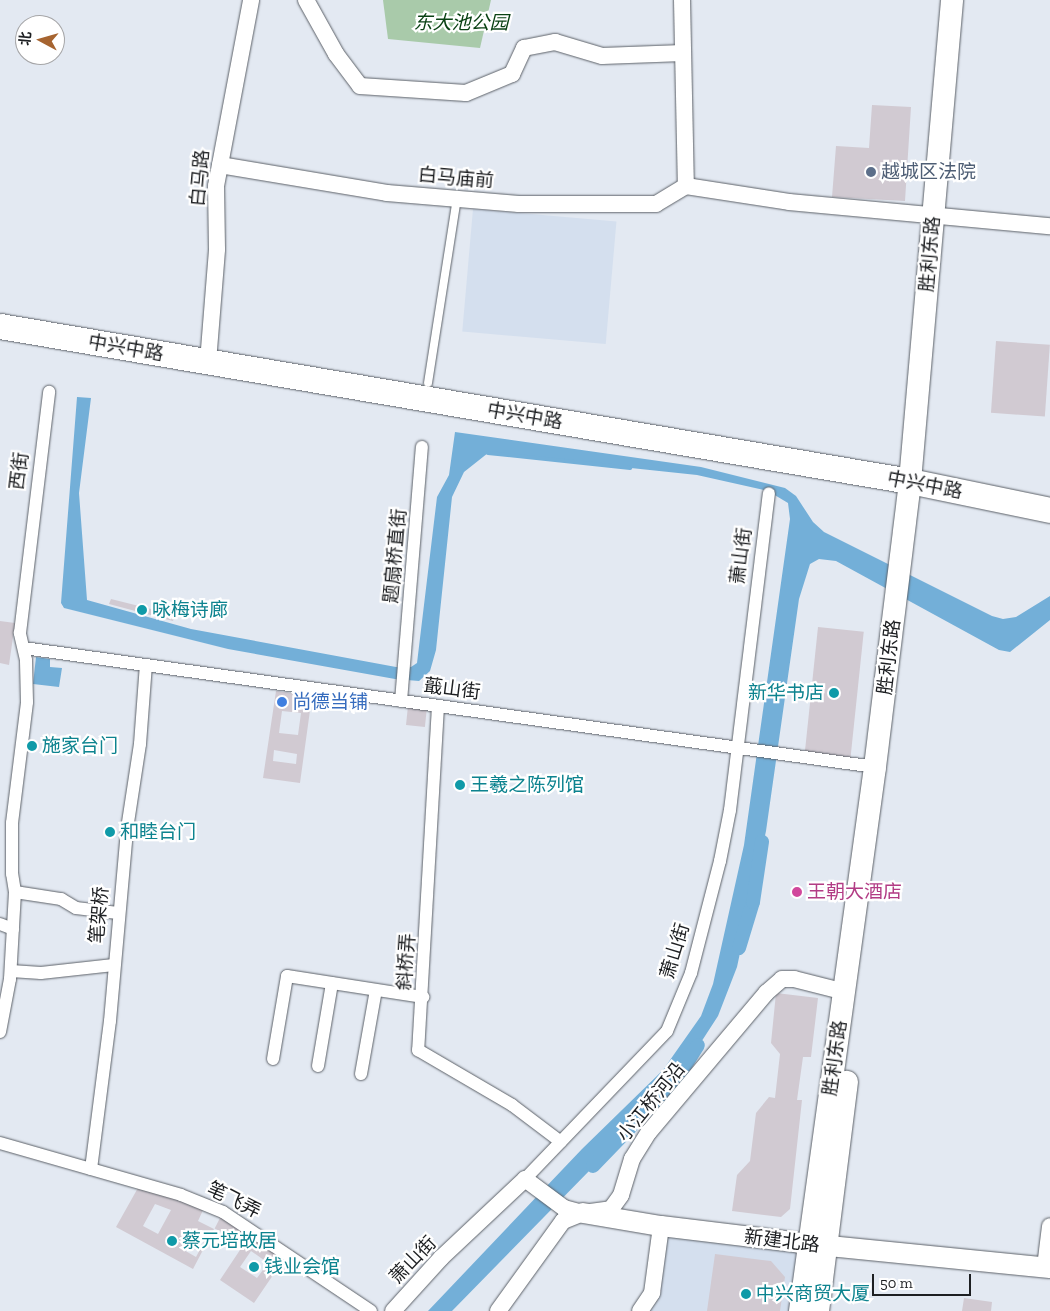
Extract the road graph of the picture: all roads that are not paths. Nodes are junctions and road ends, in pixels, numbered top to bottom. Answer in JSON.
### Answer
{"nodes":[{"id":1,"x":251,"y":0,"type":"edge"},
{"id":2,"x":306,"y":0,"type":"edge"},
{"id":3,"x":682,"y":0,"type":"edge"},
{"id":4,"x":952,"y":0,"type":"edge"},
{"id":5,"x":963,"y":0,"type":"edge"},
{"id":6,"x":683,"y":53,"type":"junction"},
{"id":7,"x":220,"y":165,"type":"junction"},
{"id":8,"x":686,"y":186,"type":"junction"},
{"id":9,"x":457,"y":198,"type":"junction"},
{"id":10,"x":940,"y":215,"type":"junction"},
{"id":11,"x":1050,"y":226,"type":"edge"},
{"id":12,"x":0,"y":308,"type":"edge"},
{"id":13,"x":0,"y":326,"type":"edge"},
{"id":14,"x":209,"y":354,"type":"junction"},
{"id":15,"x":428,"y":383,"type":"junction"},
{"id":16,"x":49,"y":392,"type":"dead end"},
{"id":17,"x":422,"y":447,"type":"dead end"},
{"id":18,"x":918,"y":474,"type":"junction"},
{"id":19,"x":769,"y":493,"type":"dead end"},
{"id":20,"x":1050,"y":493,"type":"edge"},
{"id":21,"x":1050,"y":510,"type":"edge"},
{"id":22,"x":902,"y":607,"type":"junction"},
{"id":23,"x":24,"y":648,"type":"junction"},
{"id":24,"x":146,"y":665,"type":"junction"},
{"id":25,"x":401,"y":701,"type":"junction"},
{"id":26,"x":438,"y":706,"type":"junction"},
{"id":27,"x":743,"y":746,"type":"junction"},
{"id":28,"x":875,"y":767,"type":"junction"},
{"id":29,"x":15,"y":892,"type":"junction"},
{"id":30,"x":118,"y":913,"type":"junction"},
{"id":31,"x":0,"y":924,"type":"edge"},
{"id":32,"x":13,"y":929,"type":"junction"},
{"id":33,"x":114,"y":965,"type":"junction"},
{"id":34,"x":11,"y":971,"type":"junction"},
{"id":35,"x":332,"y":983,"type":"junction"},
{"id":36,"x":376,"y":990,"type":"junction"},
{"id":37,"x":845,"y":992,"type":"junction"},
{"id":38,"x":423,"y":997,"type":"junction"},
{"id":39,"x":0,"y":1032,"type":"edge"},
{"id":40,"x":273,"y":1059,"type":"dead end"},
{"id":41,"x":318,"y":1066,"type":"dead end"},
{"id":42,"x":361,"y":1074,"type":"dead end"},
{"id":43,"x":561,"y":1142,"type":"junction"},
{"id":44,"x":0,"y":1143,"type":"edge"},
{"id":45,"x":91,"y":1169,"type":"junction"},
{"id":46,"x":528,"y":1182,"type":"junction"},
{"id":47,"x":573,"y":1210,"type":"junction"},
{"id":48,"x":661,"y":1226,"type":"junction"},
{"id":49,"x":1050,"y":1226,"type":"edge"},
{"id":50,"x":818,"y":1245,"type":"junction"},
{"id":51,"x":1047,"y":1267,"type":"edge"},
{"id":52,"x":371,"y":1311,"type":"edge"},
{"id":53,"x":393,"y":1311,"type":"edge"},
{"id":54,"x":498,"y":1311,"type":"edge"},
{"id":55,"x":640,"y":1311,"type":"edge"},
{"id":56,"x":800,"y":1311,"type":"edge"},
{"id":57,"x":818,"y":1311,"type":"edge"}],
"edges":[{"from":1,"to":7,"type":"street","name":"白马路"},
{"from":2,"to":6,"type":"street"},
{"from":3,"to":6,"type":"street"},
{"from":4,"to":10,"type":"main road","name":"胜利东路"},
{"from":5,"to":10,"type":"main road","name":"胜利东路"},
{"from":6,"to":8,"type":"street"},
{"from":7,"to":9,"type":"street","name":"白马庙前"},
{"from":7,"to":14,"type":"street","name":"白马路"},
{"from":8,"to":9,"type":"street","name":"白马庙前"},
{"from":8,"to":10,"type":"street"},
{"from":9,"to":15,"type":"lane"},
{"from":10,"to":11,"type":"street"},
{"from":10,"to":18,"type":"main road","name":"胜利东路"},
{"from":12,"to":14,"type":"main road","name":"中兴中路"},
{"from":13,"to":14,"type":"main road","name":"中兴中路"},
{"from":14,"to":15,"type":"main road","name":"中兴中路"},
{"from":14,"to":18,"type":"main road","name":"中兴中路"},
{"from":15,"to":18,"type":"main road","name":"中兴中路"},
{"from":16,"to":23,"type":"street","name":"西街"},
{"from":17,"to":25,"type":"street","name":"题扇桥直街"},
{"from":18,"to":20,"type":"main road","name":"中兴中路"},
{"from":18,"to":21,"type":"main road","name":"中兴中路"},
{"from":18,"to":22,"type":"main road","name":"胜利东路"},
{"from":19,"to":27,"type":"street","name":"萧山街"},
{"from":22,"to":28,"type":"main road","name":"胜利东路"},
{"from":22,"to":50,"type":"main road","name":"胜利东路"},
{"from":23,"to":24,"type":"street","name":"蕺山街"},
{"from":23,"to":29,"type":"street","name":"西街"},
{"from":24,"to":25,"type":"street","name":"蕺山街"},
{"from":24,"to":30,"type":"street","name":"笔架桥"},
{"from":25,"to":26,"type":"street","name":"蕺山街"},
{"from":26,"to":27,"type":"street","name":"蕺山街"},
{"from":26,"to":38,"type":"street","name":"斜桥弄"},
{"from":27,"to":28,"type":"street","name":"蕺山街"},
{"from":27,"to":43,"type":"street","name":"萧山街"},
{"from":28,"to":37,"type":"main road","name":"胜利东路"},
{"from":29,"to":30,"type":"street"},
{"from":29,"to":32,"type":"street","name":"西街"},
{"from":30,"to":33,"type":"street","name":"笔架桥"},
{"from":31,"to":32,"type":"street"},
{"from":32,"to":34,"type":"street","name":"西街"},
{"from":33,"to":34,"type":"street"},
{"from":33,"to":45,"type":"street","name":"笔架桥"},
{"from":34,"to":39,"type":"street","name":"西街"},
{"from":35,"to":36,"type":"street"},
{"from":35,"to":40,"type":"street"},
{"from":35,"to":41,"type":"street"},
{"from":36,"to":38,"type":"street"},
{"from":36,"to":42,"type":"street"},
{"from":37,"to":47,"type":"street","name":"小江桥河沿"},
{"from":37,"to":50,"type":"main road","name":"胜利东路"},
{"from":38,"to":43,"type":"street","name":"斜桥弄"},
{"from":43,"to":46,"type":"street","name":"萧山街"},
{"from":44,"to":45,"type":"street","name":"笔飞弄"},
{"from":45,"to":52,"type":"street","name":"笔飞弄"},
{"from":46,"to":47,"type":"street","name":"新建北路"},
{"from":46,"to":53,"type":"street","name":"萧山街"},
{"from":47,"to":48,"type":"street","name":"新建北路"},
{"from":47,"to":54,"type":"street","name":"小江桥河沿"},
{"from":48,"to":50,"type":"street","name":"新建北路"},
{"from":48,"to":55,"type":"street"},
{"from":49,"to":51,"type":"street"},
{"from":50,"to":51,"type":"street","name":"新建北路"},
{"from":50,"to":56,"type":"main road","name":"胜利东路"},
{"from":50,"to":57,"type":"main road","name":"胜利东路"}]}
